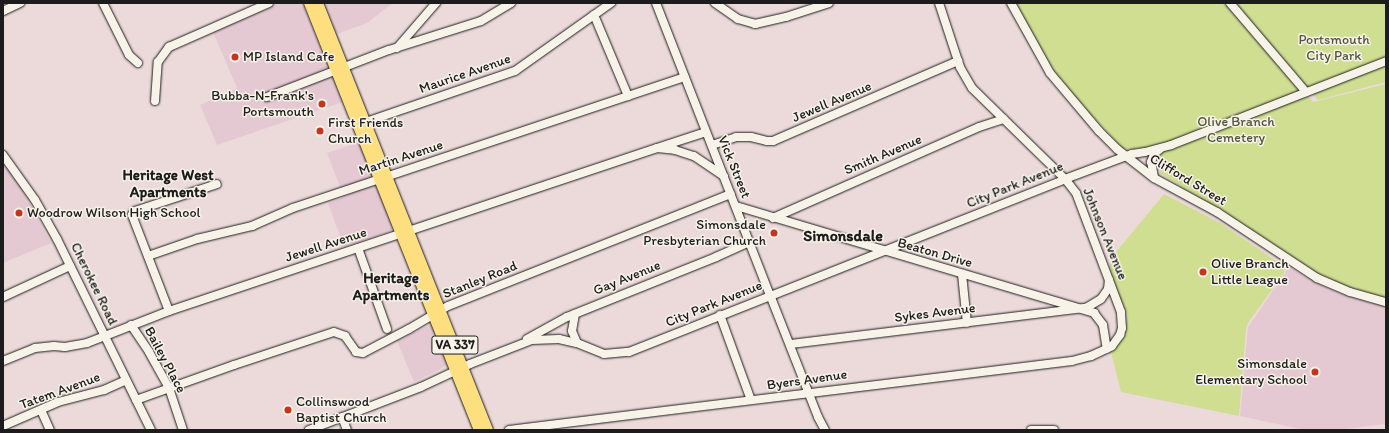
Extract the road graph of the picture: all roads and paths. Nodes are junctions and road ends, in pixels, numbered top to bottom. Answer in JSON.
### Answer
{"nodes":[{"id":1,"x":20,"y":3,"type":"edge"},
{"id":2,"x":104,"y":3,"type":"edge"},
{"id":3,"x":269,"y":3,"type":"edge"},
{"id":4,"x":309,"y":3,"type":"edge"},
{"id":5,"x":318,"y":3,"type":"edge"},
{"id":6,"x":436,"y":3,"type":"edge"},
{"id":7,"x":511,"y":3,"type":"edge"},
{"id":8,"x":611,"y":3,"type":"edge"},
{"id":9,"x":656,"y":3,"type":"edge"},
{"id":10,"x":715,"y":3,"type":"edge"},
{"id":11,"x":828,"y":3,"type":"edge"},
{"id":12,"x":939,"y":3,"type":"edge"},
{"id":13,"x":1011,"y":3,"type":"edge"},
{"id":14,"x":1230,"y":3,"type":"edge"},
{"id":15,"x":3,"y":11,"type":"edge"},
{"id":16,"x":594,"y":16,"type":"junction"},
{"id":17,"x":397,"y":48,"type":"junction"},
{"id":18,"x":958,"y":61,"type":"junction"},
{"id":19,"x":1386,"y":61,"type":"edge"},
{"id":20,"x":138,"y":64,"type":"dead end"},
{"id":21,"x":340,"y":68,"type":"junction"},
{"id":22,"x":685,"y":77,"type":"junction"},
{"id":23,"x":1306,"y":92,"type":"junction"},
{"id":24,"x":628,"y":96,"type":"junction"},
{"id":25,"x":267,"y":97,"type":"dead end"},
{"id":26,"x":154,"y":101,"type":"dead end"},
{"id":27,"x":1004,"y":119,"type":"junction"},
{"id":28,"x":361,"y":124,"type":"junction"},
{"id":29,"x":706,"y":132,"type":"junction"},
{"id":30,"x":712,"y":145,"type":"junction"},
{"id":31,"x":657,"y":148,"type":"junction"},
{"id":32,"x":1162,"y":148,"type":"junction"},
{"id":33,"x":3,"y":155,"type":"edge"},
{"id":34,"x":1126,"y":156,"type":"junction"},
{"id":35,"x":724,"y":176,"type":"junction"},
{"id":36,"x":383,"y":177,"type":"junction"},
{"id":37,"x":1154,"y":178,"type":"junction"},
{"id":38,"x":1065,"y":179,"type":"junction"},
{"id":39,"x":217,"y":184,"type":"dead end"},
{"id":40,"x":731,"y":194,"type":"junction"},
{"id":41,"x":736,"y":206,"type":"junction"},
{"id":42,"x":773,"y":218,"type":"junction"},
{"id":43,"x":405,"y":232,"type":"junction"},
{"id":44,"x":750,"y":242,"type":"junction"},
{"id":45,"x":358,"y":248,"type":"junction"},
{"id":46,"x":883,"y":251,"type":"junction"},
{"id":47,"x":148,"y":256,"type":"junction"},
{"id":48,"x":70,"y":266,"type":"junction"},
{"id":49,"x":962,"y":274,"type":"junction"},
{"id":50,"x":1110,"y":280,"type":"junction"},
{"id":51,"x":770,"y":295,"type":"junction"},
{"id":52,"x":3,"y":297,"type":"edge"},
{"id":53,"x":1386,"y":302,"type":"edge"},
{"id":54,"x":1082,"y":309,"type":"junction"},
{"id":55,"x":169,"y":311,"type":"junction"},
{"id":56,"x":437,"y":313,"type":"junction"},
{"id":57,"x":575,"y":314,"type":"junction"},
{"id":58,"x":720,"y":315,"type":"junction"},
{"id":59,"x":967,"y":323,"type":"junction"},
{"id":60,"x":131,"y":325,"type":"junction"},
{"id":61,"x":387,"y":329,"type":"dead end"},
{"id":62,"x":104,"y":335,"type":"junction"},
{"id":63,"x":577,"y":343,"type":"junction"},
{"id":64,"x":791,"y":344,"type":"junction"},
{"id":65,"x":518,"y":345,"type":"junction"},
{"id":66,"x":1107,"y":349,"type":"junction"},
{"id":67,"x":3,"y":361,"type":"edge"},
{"id":68,"x":460,"y":369,"type":"junction"},
{"id":69,"x":126,"y":380,"type":"junction"},
{"id":70,"x":169,"y":388,"type":"junction"},
{"id":71,"x":809,"y":392,"type":"junction"},
{"id":72,"x":136,"y":400,"type":"junction"},
{"id":73,"x":751,"y":400,"type":"junction"},
{"id":74,"x":41,"y":410,"type":"junction"},
{"id":75,"x":342,"y":417,"type":"junction"},
{"id":76,"x":3,"y":426,"type":"edge"},
{"id":77,"x":50,"y":430,"type":"edge"},
{"id":78,"x":151,"y":430,"type":"edge"},
{"id":79,"x":183,"y":430,"type":"edge"},
{"id":80,"x":309,"y":430,"type":"edge"},
{"id":81,"x":347,"y":430,"type":"edge"},
{"id":82,"x":479,"y":430,"type":"edge"},
{"id":83,"x":488,"y":430,"type":"edge"},
{"id":84,"x":509,"y":430,"type":"edge"},
{"id":85,"x":825,"y":430,"type":"edge"},
{"id":86,"x":1031,"y":430,"type":"edge"},
{"id":87,"x":1054,"y":430,"type":"edge"}],
"edges":[{"from":1,"to":15,"type":"street"},
{"from":2,"to":20,"type":"street"},
{"from":3,"to":26,"type":"street"},
{"from":4,"to":21,"type":"main road","number":"VA 337"},
{"from":5,"to":21,"type":"main road","number":"VA 337"},
{"from":6,"to":17,"type":"street"},
{"from":7,"to":17,"type":"street"},
{"from":8,"to":16,"type":"street","name":"Maurice Avenue"},
{"from":9,"to":22,"type":"street","name":"Vick Street"},
{"from":10,"to":11,"type":"street"},
{"from":12,"to":18,"type":"street","name":"Johnson Avenue"},
{"from":13,"to":34,"type":"street","name":"Clifford Street"},
{"from":14,"to":23,"type":"street"},
{"from":16,"to":24,"type":"street"},
{"from":16,"to":28,"type":"street","name":"Maurice Avenue"},
{"from":17,"to":21,"type":"street"},
{"from":18,"to":27,"type":"street","name":"Johnson Avenue"},
{"from":18,"to":30,"type":"street","name":"Jewell Avenue"},
{"from":19,"to":23,"type":"street","name":"City Park Avenue"},
{"from":21,"to":25,"type":"street"},
{"from":21,"to":28,"type":"main road","number":"VA 337"},
{"from":22,"to":24,"type":"street","name":"Martin Avenue"},
{"from":22,"to":29,"type":"street","name":"Vick Street"},
{"from":23,"to":32,"type":"street","name":"City Park Avenue"},
{"from":24,"to":36,"type":"street","name":"Martin Avenue"},
{"from":27,"to":38,"type":"street","name":"Johnson Avenue"},
{"from":27,"to":42,"type":"street","name":"Smith Avenue"},
{"from":28,"to":36,"type":"main road","number":"VA 337"},
{"from":29,"to":30,"type":"street","name":"Vick Street"},
{"from":29,"to":31,"type":"street","name":"Jewell Avenue"},
{"from":30,"to":35,"type":"street","name":"Vick Street"},
{"from":31,"to":35,"type":"street","name":"Jewell Avenue"},
{"from":31,"to":43,"type":"street","name":"Jewell Avenue"},
{"from":32,"to":34,"type":"street","name":"City Park Avenue"},
{"from":32,"to":37,"type":"street"},
{"from":33,"to":48,"type":"street","name":"Cherokee Road"},
{"from":34,"to":37,"type":"street","name":"Clifford Street"},
{"from":34,"to":38,"type":"street","name":"City Park Avenue"},
{"from":35,"to":40,"type":"street","name":"Vick Street"},
{"from":36,"to":43,"type":"main road","number":"VA 337"},
{"from":36,"to":47,"type":"street","name":"Martin Avenue"},
{"from":37,"to":53,"type":"street","name":"Clifford Street"},
{"from":38,"to":46,"type":"street","name":"City Park Avenue"},
{"from":38,"to":50,"type":"street","name":"Johnson Avenue"},
{"from":39,"to":47,"type":"street"},
{"from":40,"to":41,"type":"street","name":"Vick Street"},
{"from":40,"to":56,"type":"street","name":"Stanley Road"},
{"from":41,"to":42,"type":"street","name":"Beaton Drive"},
{"from":41,"to":44,"type":"street","name":"Vick Street"},
{"from":42,"to":46,"type":"street","name":"Beaton Drive"},
{"from":43,"to":45,"type":"street","name":"Jewell Avenue"},
{"from":43,"to":56,"type":"main road","number":"VA 337"},
{"from":44,"to":51,"type":"street","name":"Vick Street"},
{"from":44,"to":57,"type":"street","name":"Gay Avenue"},
{"from":45,"to":55,"type":"street","name":"Jewell Avenue"},
{"from":45,"to":61,"type":"street"},
{"from":46,"to":49,"type":"street","name":"Beaton Drive"},
{"from":46,"to":51,"type":"street","name":"City Park Avenue"},
{"from":47,"to":55,"type":"street"},
{"from":48,"to":52,"type":"street"},
{"from":48,"to":62,"type":"street","name":"Cherokee Road"},
{"from":49,"to":54,"type":"street","name":"Beaton Drive"},
{"from":49,"to":59,"type":"street"},
{"from":50,"to":54,"type":"street"},
{"from":50,"to":66,"type":"street","name":"Johnson Avenue"},
{"from":51,"to":58,"type":"street","name":"City Park Avenue"},
{"from":51,"to":64,"type":"street","name":"Vick Street"},
{"from":54,"to":59,"type":"street","name":"Sykes Avenue"},
{"from":54,"to":66,"type":"street","name":"Beaton Drive"},
{"from":55,"to":60,"type":"street","name":"Jewell Avenue"},
{"from":56,"to":68,"type":"main road","number":"VA 337"},
{"from":56,"to":70,"type":"street","name":"Stanley Road"},
{"from":57,"to":63,"type":"street"},
{"from":57,"to":65,"type":"street","name":"Gay Avenue"},
{"from":58,"to":63,"type":"street","name":"City Park Avenue"},
{"from":58,"to":73,"type":"street"},
{"from":59,"to":64,"type":"street","name":"Sykes Avenue"},
{"from":60,"to":62,"type":"street","name":"Jewell Avenue"},
{"from":60,"to":70,"type":"street","name":"Bailey Place"},
{"from":62,"to":67,"type":"street","name":"Jewell Avenue"},
{"from":62,"to":69,"type":"street","name":"Cherokee Road"},
{"from":63,"to":65,"type":"street","name":"City Park Avenue"},
{"from":64,"to":71,"type":"street","name":"Vick Street"},
{"from":65,"to":68,"type":"street","name":"City Park Avenue"},
{"from":66,"to":71,"type":"street","name":"Byers Avenue"},
{"from":68,"to":75,"type":"street","name":"City Park Avenue"},
{"from":68,"to":82,"type":"main road","number":"VA 337"},
{"from":68,"to":83,"type":"main road","number":"VA 337"},
{"from":69,"to":72,"type":"street","name":"Cherokee Road"},
{"from":69,"to":74,"type":"street","name":"Tatem Avenue"},
{"from":70,"to":72,"type":"street","name":"Stanley Road"},
{"from":70,"to":79,"type":"street","name":"Bailey Place"},
{"from":71,"to":73,"type":"street","name":"Byers Avenue"},
{"from":71,"to":85,"type":"street","name":"Vick Street"},
{"from":72,"to":78,"type":"street","name":"Cherokee Road"},
{"from":73,"to":84,"type":"street","name":"Byers Avenue"},
{"from":74,"to":76,"type":"street","name":"Tatem Avenue"},
{"from":74,"to":77,"type":"street"},
{"from":75,"to":80,"type":"street","name":"City Park Avenue"},
{"from":75,"to":81,"type":"street"},
{"from":86,"to":87,"type":"street"}]}
